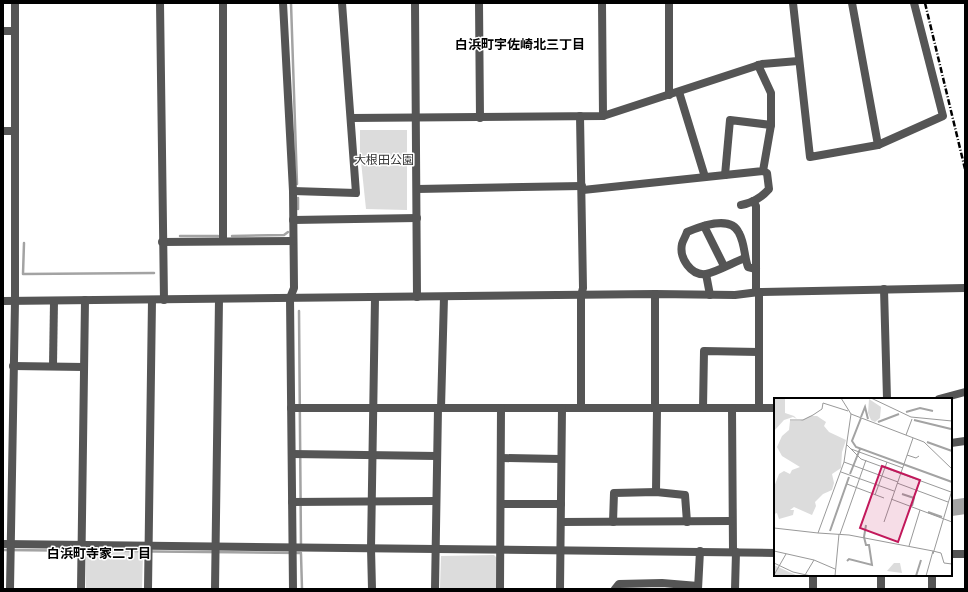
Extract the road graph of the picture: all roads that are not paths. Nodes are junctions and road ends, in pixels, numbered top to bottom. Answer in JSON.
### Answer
{"nodes":[{"id":1,"x":15,"y":3,"type":"edge"},
{"id":2,"x":160,"y":3,"type":"edge"},
{"id":3,"x":223,"y":3,"type":"edge"},
{"id":4,"x":283,"y":3,"type":"edge"},
{"id":5,"x":342,"y":3,"type":"edge"},
{"id":6,"x":415,"y":3,"type":"edge"},
{"id":7,"x":479,"y":3,"type":"edge"},
{"id":8,"x":602,"y":3,"type":"edge"},
{"id":9,"x":669,"y":3,"type":"edge"},
{"id":10,"x":793,"y":3,"type":"edge"},
{"id":11,"x":852,"y":3,"type":"edge"},
{"id":12,"x":914,"y":3,"type":"edge"},
{"id":13,"x":3,"y":31,"type":"edge"},
{"id":14,"x":15,"y":31,"type":"junction"},
{"id":15,"x":798,"y":61,"type":"junction"},
{"id":16,"x":758,"y":65,"type":"junction"},
{"id":17,"x":679,"y":92,"type":"junction"},
{"id":18,"x":669,"y":95,"type":"junction"},
{"id":19,"x":580,"y":116,"type":"junction"},
{"id":20,"x":603,"y":116,"type":"junction"},
{"id":21,"x":350,"y":118,"type":"junction"},
{"id":22,"x":415,"y":118,"type":"junction"},
{"id":23,"x":480,"y":118,"type":"junction"},
{"id":24,"x":771,"y":125,"type":"junction"},
{"id":25,"x":3,"y":131,"type":"edge"},
{"id":26,"x":15,"y":131,"type":"junction"},
{"id":27,"x":878,"y":145,"type":"junction"},
{"id":28,"x":763,"y":171,"type":"junction"},
{"id":29,"x":724,"y":175,"type":"junction"},
{"id":30,"x":705,"y":177,"type":"junction"},
{"id":31,"x":582,"y":188,"type":"junction"},
{"id":32,"x":417,"y":189,"type":"junction"},
{"id":33,"x":293,"y":191,"type":"junction"},
{"id":34,"x":753,"y":201,"type":"junction"},
{"id":35,"x":742,"y":205,"type":"dead end"},
{"id":36,"x":417,"y":218,"type":"junction"},
{"id":37,"x":293,"y":220,"type":"junction"},
{"id":38,"x":704,"y":226,"type":"junction"},
{"id":39,"x":223,"y":241,"type":"junction"},
{"id":40,"x":293,"y":241,"type":"junction"},
{"id":41,"x":162,"y":242,"type":"junction"},
{"id":42,"x":745,"y":258,"type":"junction"},
{"id":43,"x":724,"y":266,"type":"junction"},
{"id":44,"x":756,"y":269,"type":"junction"},
{"id":45,"x":706,"y":274,"type":"junction"},
{"id":46,"x":965,"y":288,"type":"edge"},
{"id":47,"x":884,"y":289,"type":"junction"},
{"id":48,"x":757,"y":292,"type":"junction"},
{"id":49,"x":656,"y":294,"type":"junction"},
{"id":50,"x":710,"y":295,"type":"junction"},
{"id":51,"x":581,"y":296,"type":"junction"},
{"id":52,"x":417,"y":297,"type":"junction"},
{"id":53,"x":444,"y":297,"type":"junction"},
{"id":54,"x":290,"y":298,"type":"junction"},
{"id":55,"x":375,"y":298,"type":"junction"},
{"id":56,"x":219,"y":299,"type":"junction"},
{"id":57,"x":85,"y":300,"type":"junction"},
{"id":58,"x":152,"y":300,"type":"junction"},
{"id":59,"x":164,"y":300,"type":"junction"},
{"id":60,"x":3,"y":301,"type":"edge"},
{"id":61,"x":15,"y":301,"type":"junction"},
{"id":62,"x":54,"y":301,"type":"junction"},
{"id":63,"x":759,"y":352,"type":"junction"},
{"id":64,"x":13,"y":366,"type":"junction"},
{"id":65,"x":53,"y":366,"type":"junction"},
{"id":66,"x":84,"y":366,"type":"junction"},
{"id":67,"x":965,"y":392,"type":"edge"},
{"id":68,"x":887,"y":398,"type":"edge"},
{"id":69,"x":943,"y":398,"type":"edge"},
{"id":70,"x":291,"y":408,"type":"junction"},
{"id":71,"x":375,"y":408,"type":"junction"},
{"id":72,"x":439,"y":408,"type":"junction"},
{"id":73,"x":502,"y":408,"type":"junction"},
{"id":74,"x":562,"y":408,"type":"junction"},
{"id":75,"x":581,"y":408,"type":"junction"},
{"id":76,"x":656,"y":408,"type":"junction"},
{"id":77,"x":703,"y":408,"type":"junction"},
{"id":78,"x":732,"y":408,"type":"junction"},
{"id":79,"x":759,"y":408,"type":"junction"},
{"id":80,"x":774,"y":408,"type":"edge"},
{"id":81,"x":965,"y":441,"type":"edge"},
{"id":82,"x":952,"y":442,"type":"edge"},
{"id":83,"x":292,"y":454,"type":"junction"},
{"id":84,"x":374,"y":455,"type":"junction"},
{"id":85,"x":437,"y":456,"type":"junction"},
{"id":86,"x":502,"y":458,"type":"junction"},
{"id":87,"x":561,"y":459,"type":"junction"},
{"id":88,"x":656,"y":492,"type":"junction"},
{"id":89,"x":373,"y":500,"type":"junction"},
{"id":90,"x":436,"y":501,"type":"junction"},
{"id":91,"x":292,"y":502,"type":"junction"},
{"id":92,"x":502,"y":504,"type":"junction"},
{"id":93,"x":561,"y":504,"type":"junction"},
{"id":94,"x":561,"y":522,"type":"junction"},
{"id":95,"x":613,"y":522,"type":"junction"},
{"id":96,"x":687,"y":522,"type":"junction"},
{"id":97,"x":732,"y":522,"type":"junction"},
{"id":98,"x":7,"y":544,"type":"edge"},
{"id":99,"x":82,"y":545,"type":"junction"},
{"id":100,"x":149,"y":545,"type":"junction"},
{"id":101,"x":215,"y":546,"type":"junction"},
{"id":102,"x":292,"y":546,"type":"junction"},
{"id":103,"x":371,"y":548,"type":"junction"},
{"id":104,"x":436,"y":549,"type":"junction"},
{"id":105,"x":500,"y":550,"type":"junction"},
{"id":106,"x":560,"y":551,"type":"junction"},
{"id":107,"x":700,"y":551,"type":"junction"},
{"id":108,"x":734,"y":551,"type":"junction"},
{"id":109,"x":774,"y":552,"type":"edge"},
{"id":110,"x":952,"y":554,"type":"edge"},
{"id":111,"x":965,"y":554,"type":"edge"},
{"id":112,"x":813,"y":576,"type":"edge"},
{"id":113,"x":881,"y":576,"type":"edge"},
{"id":114,"x":932,"y":576,"type":"edge"},
{"id":115,"x":662,"y":586,"type":"edge"},
{"id":116,"x":698,"y":587,"type":"edge"},
{"id":117,"x":10,"y":589,"type":"edge"},
{"id":118,"x":81,"y":589,"type":"edge"},
{"id":119,"x":148,"y":589,"type":"edge"},
{"id":120,"x":215,"y":589,"type":"edge"},
{"id":121,"x":293,"y":589,"type":"edge"},
{"id":122,"x":372,"y":589,"type":"edge"},
{"id":123,"x":435,"y":589,"type":"edge"},
{"id":124,"x":500,"y":589,"type":"edge"},
{"id":125,"x":560,"y":589,"type":"edge"},
{"id":126,"x":615,"y":589,"type":"edge"},
{"id":127,"x":735,"y":589,"type":"edge"},
{"id":128,"x":813,"y":589,"type":"edge"},
{"id":129,"x":881,"y":589,"type":"edge"},
{"id":130,"x":932,"y":589,"type":"edge"}],
"edges":[{"from":1,"to":14,"type":"street"},
{"from":2,"to":41,"type":"street"},
{"from":3,"to":39,"type":"street"},
{"from":4,"to":33,"type":"street"},
{"from":5,"to":21,"type":"street"},
{"from":6,"to":22,"type":"street"},
{"from":7,"to":23,"type":"street"},
{"from":8,"to":20,"type":"street"},
{"from":9,"to":18,"type":"street"},
{"from":10,"to":15,"type":"street"},
{"from":11,"to":27,"type":"street"},
{"from":12,"to":27,"type":"street"},
{"from":13,"to":14,"type":"street"},
{"from":14,"to":26,"type":"street"},
{"from":15,"to":16,"type":"street"},
{"from":15,"to":27,"type":"street"},
{"from":16,"to":17,"type":"street"},
{"from":16,"to":24,"type":"street"},
{"from":17,"to":18,"type":"street"},
{"from":17,"to":30,"type":"street"},
{"from":18,"to":20,"type":"street"},
{"from":19,"to":20,"type":"street"},
{"from":19,"to":23,"type":"street"},
{"from":19,"to":31,"type":"street"},
{"from":21,"to":22,"type":"street"},
{"from":21,"to":33,"type":"street"},
{"from":22,"to":23,"type":"street"},
{"from":22,"to":32,"type":"street"},
{"from":24,"to":28,"type":"street"},
{"from":24,"to":29,"type":"street"},
{"from":25,"to":26,"type":"street"},
{"from":26,"to":61,"type":"street"},
{"from":28,"to":29,"type":"street"},
{"from":28,"to":34,"type":"street"},
{"from":29,"to":30,"type":"street"},
{"from":30,"to":31,"type":"street"},
{"from":31,"to":32,"type":"street"},
{"from":31,"to":51,"type":"street"},
{"from":32,"to":36,"type":"street"},
{"from":33,"to":37,"type":"street"},
{"from":34,"to":35,"type":"street"},
{"from":34,"to":44,"type":"street"},
{"from":36,"to":37,"type":"street"},
{"from":36,"to":52,"type":"street"},
{"from":37,"to":40,"type":"street"},
{"from":38,"to":42,"type":"street"},
{"from":38,"to":43,"type":"street"},
{"from":38,"to":45,"type":"street"},
{"from":39,"to":40,"type":"street"},
{"from":39,"to":41,"type":"street"},
{"from":40,"to":54,"type":"street"},
{"from":41,"to":59,"type":"street"},
{"from":42,"to":43,"type":"street"},
{"from":42,"to":44,"type":"street"},
{"from":43,"to":45,"type":"street"},
{"from":44,"to":48,"type":"street"},
{"from":45,"to":50,"type":"street"},
{"from":46,"to":47,"type":"street"},
{"from":47,"to":48,"type":"street"},
{"from":47,"to":68,"type":"street"},
{"from":48,"to":50,"type":"street"},
{"from":48,"to":63,"type":"street"},
{"from":49,"to":50,"type":"street"},
{"from":49,"to":51,"type":"street"},
{"from":49,"to":76,"type":"street"},
{"from":51,"to":53,"type":"street"},
{"from":51,"to":75,"type":"street"},
{"from":52,"to":53,"type":"street"},
{"from":52,"to":55,"type":"street"},
{"from":53,"to":72,"type":"street"},
{"from":54,"to":55,"type":"street"},
{"from":54,"to":56,"type":"street"},
{"from":54,"to":70,"type":"street"},
{"from":55,"to":71,"type":"street"},
{"from":56,"to":59,"type":"street"},
{"from":56,"to":101,"type":"street"},
{"from":57,"to":58,"type":"street"},
{"from":57,"to":62,"type":"street"},
{"from":57,"to":66,"type":"street"},
{"from":58,"to":59,"type":"street"},
{"from":58,"to":100,"type":"street"},
{"from":60,"to":61,"type":"street"},
{"from":61,"to":62,"type":"street"},
{"from":61,"to":64,"type":"street"},
{"from":62,"to":65,"type":"street"},
{"from":63,"to":77,"type":"street"},
{"from":63,"to":79,"type":"street"},
{"from":64,"to":65,"type":"street"},
{"from":64,"to":98,"type":"street"},
{"from":65,"to":66,"type":"street"},
{"from":66,"to":99,"type":"street"},
{"from":67,"to":69,"type":"street"},
{"from":70,"to":71,"type":"street"},
{"from":70,"to":83,"type":"street"},
{"from":71,"to":72,"type":"street"},
{"from":71,"to":84,"type":"street"},
{"from":72,"to":73,"type":"street"},
{"from":72,"to":85,"type":"street"},
{"from":73,"to":74,"type":"street"},
{"from":73,"to":86,"type":"street"},
{"from":74,"to":75,"type":"street"},
{"from":74,"to":87,"type":"street"},
{"from":75,"to":76,"type":"street"},
{"from":76,"to":77,"type":"street"},
{"from":76,"to":88,"type":"street"},
{"from":77,"to":78,"type":"street"},
{"from":78,"to":79,"type":"street"},
{"from":78,"to":97,"type":"street"},
{"from":79,"to":80,"type":"street"},
{"from":81,"to":82,"type":"street"},
{"from":83,"to":84,"type":"street"},
{"from":83,"to":91,"type":"street"},
{"from":84,"to":85,"type":"street"},
{"from":84,"to":89,"type":"street"},
{"from":85,"to":90,"type":"street"},
{"from":86,"to":87,"type":"street"},
{"from":86,"to":92,"type":"street"},
{"from":87,"to":93,"type":"street"},
{"from":88,"to":95,"type":"street"},
{"from":88,"to":96,"type":"street"},
{"from":89,"to":90,"type":"street"},
{"from":89,"to":91,"type":"street"},
{"from":89,"to":103,"type":"street"},
{"from":90,"to":104,"type":"street"},
{"from":91,"to":102,"type":"street"},
{"from":92,"to":93,"type":"street"},
{"from":92,"to":105,"type":"street"},
{"from":93,"to":94,"type":"street"},
{"from":94,"to":95,"type":"street"},
{"from":94,"to":106,"type":"street"},
{"from":95,"to":96,"type":"street"},
{"from":96,"to":97,"type":"street"},
{"from":97,"to":108,"type":"street"},
{"from":98,"to":99,"type":"street"},
{"from":98,"to":117,"type":"street"},
{"from":99,"to":100,"type":"street"},
{"from":99,"to":118,"type":"street"},
{"from":100,"to":101,"type":"street"},
{"from":100,"to":119,"type":"street"},
{"from":101,"to":102,"type":"street"},
{"from":101,"to":120,"type":"street"},
{"from":102,"to":103,"type":"street"},
{"from":102,"to":121,"type":"street"},
{"from":103,"to":104,"type":"street"},
{"from":103,"to":122,"type":"street"},
{"from":104,"to":105,"type":"street"},
{"from":104,"to":123,"type":"street"},
{"from":105,"to":106,"type":"street"},
{"from":105,"to":124,"type":"street"},
{"from":106,"to":107,"type":"street"},
{"from":106,"to":125,"type":"street"},
{"from":107,"to":108,"type":"street"},
{"from":107,"to":116,"type":"street"},
{"from":108,"to":109,"type":"street"},
{"from":108,"to":127,"type":"street"},
{"from":110,"to":111,"type":"street"},
{"from":112,"to":128,"type":"street"},
{"from":113,"to":129,"type":"street"},
{"from":114,"to":130,"type":"street"},
{"from":115,"to":116,"type":"street"},
{"from":115,"to":126,"type":"street"}]}
